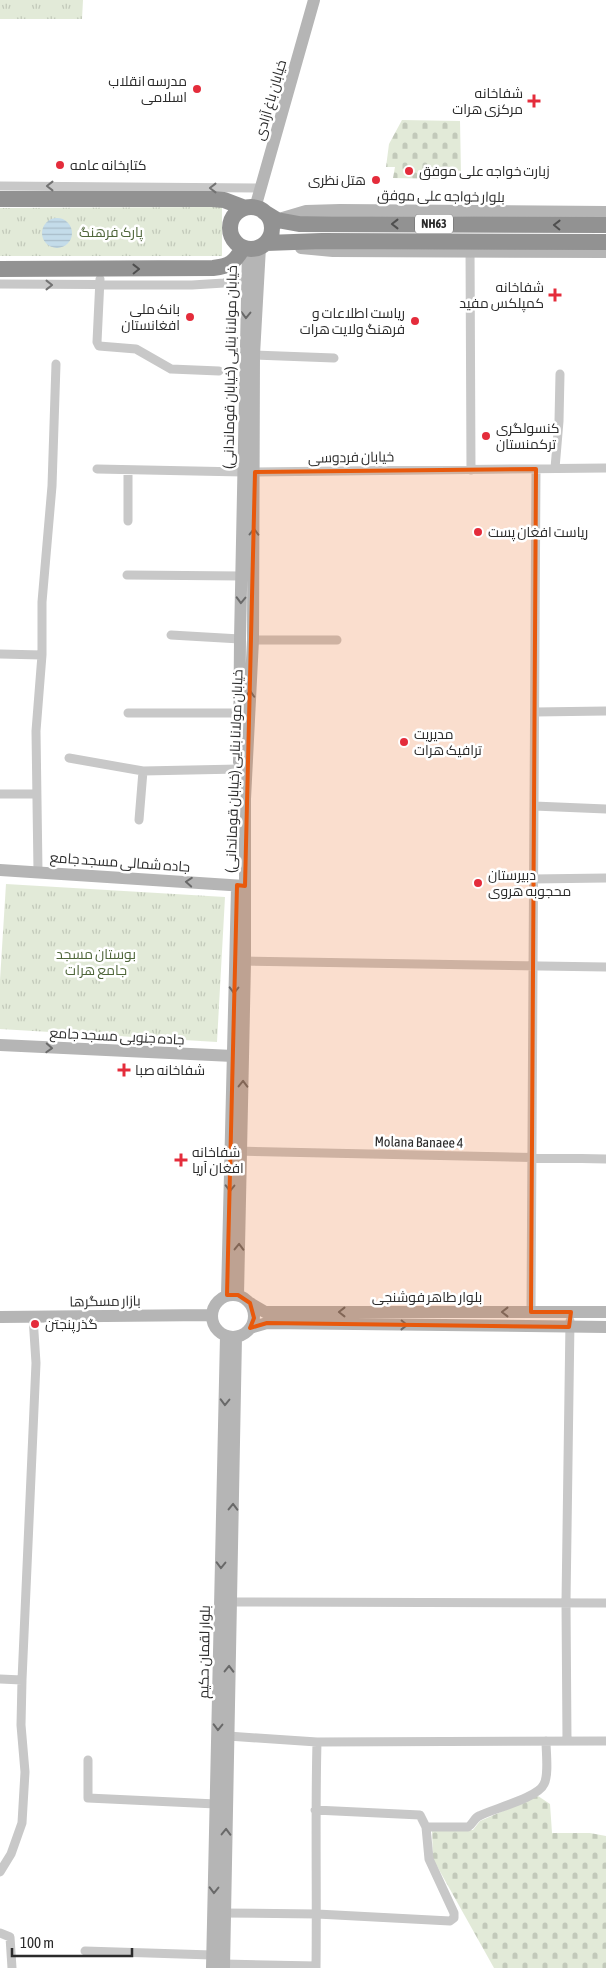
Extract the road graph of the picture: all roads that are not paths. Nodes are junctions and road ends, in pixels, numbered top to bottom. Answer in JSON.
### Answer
{"nodes":[{"id":1,"x":314,"y":0,"type":"edge"},
{"id":2,"x":0,"y":186,"type":"edge"},
{"id":3,"x":261,"y":188,"type":"junction"},
{"id":4,"x":0,"y":199,"type":"edge"},
{"id":5,"x":260,"y":212,"type":"junction"},
{"id":6,"x":606,"y":212,"type":"edge"},
{"id":7,"x":606,"y":225,"type":"edge"},
{"id":8,"x":606,"y":242,"type":"edge"},
{"id":9,"x":259,"y":246,"type":"junction"},
{"id":10,"x":470,"y":246,"type":"junction"},
{"id":11,"x":606,"y":252,"type":"edge"},
{"id":12,"x":0,"y":268,"type":"edge"},
{"id":13,"x":259,"y":274,"type":"junction"},
{"id":14,"x":101,"y":277,"type":"junction"},
{"id":15,"x":247,"y":279,"type":"junction"},
{"id":16,"x":0,"y":284,"type":"edge"},
{"id":17,"x":254,"y":355,"type":"junction"},
{"id":18,"x":334,"y":358,"type":"dead end"},
{"id":19,"x":56,"y":364,"type":"dead end"},
{"id":20,"x":219,"y":371,"type":"dead end"},
{"id":21,"x":560,"y":374,"type":"dead end"},
{"id":22,"x":555,"y":468,"type":"junction"},
{"id":23,"x":606,"y":468,"type":"edge"},
{"id":24,"x":97,"y":469,"type":"dead end"},
{"id":25,"x":536,"y":469,"type":"junction"},
{"id":26,"x":128,"y":470,"type":"junction"},
{"id":27,"x":471,"y":470,"type":"junction"},
{"id":28,"x":249,"y":472,"type":"junction"},
{"id":29,"x":128,"y":521,"type":"dead end"},
{"id":30,"x":126,"y":575,"type":"dead end"},
{"id":31,"x":242,"y":576,"type":"junction"},
{"id":32,"x":171,"y":634,"type":"dead end"},
{"id":33,"x":240,"y":638,"type":"junction"},
{"id":34,"x":253,"y":640,"type":"junction"},
{"id":35,"x":337,"y":640,"type":"dead end"},
{"id":36,"x":0,"y":654,"type":"edge"},
{"id":37,"x":42,"y":655,"type":"junction"},
{"id":38,"x":535,"y":712,"type":"junction"},
{"id":39,"x":606,"y":712,"type":"edge"},
{"id":40,"x":128,"y":713,"type":"dead end"},
{"id":41,"x":240,"y":713,"type":"junction"},
{"id":42,"x":69,"y":758,"type":"dead end"},
{"id":43,"x":239,"y":769,"type":"junction"},
{"id":44,"x":143,"y":771,"type":"junction"},
{"id":45,"x":0,"y":794,"type":"edge"},
{"id":46,"x":36,"y":794,"type":"junction"},
{"id":47,"x":534,"y":806,"type":"junction"},
{"id":48,"x":606,"y":809,"type":"edge"},
{"id":49,"x":139,"y":820,"type":"dead end"},
{"id":50,"x":0,"y":870,"type":"edge"},
{"id":51,"x":38,"y":871,"type":"junction"},
{"id":52,"x":606,"y":878,"type":"edge"},
{"id":53,"x":533,"y":879,"type":"junction"},
{"id":54,"x":241,"y":886,"type":"junction"},
{"id":55,"x":240,"y":961,"type":"junction"},
{"id":56,"x":533,"y":965,"type":"junction"},
{"id":57,"x":606,"y":967,"type":"edge"},
{"id":58,"x":0,"y":1046,"type":"edge"},
{"id":59,"x":233,"y":1056,"type":"junction"},
{"id":60,"x":236,"y":1151,"type":"junction"},
{"id":61,"x":532,"y":1158,"type":"junction"},
{"id":62,"x":606,"y":1159,"type":"edge"},
{"id":63,"x":233,"y":1295,"type":"junction"},
{"id":64,"x":250,"y":1303,"type":"junction"},
{"id":65,"x":532,"y":1312,"type":"junction"},
{"id":66,"x":571,"y":1312,"type":"junction"},
{"id":67,"x":606,"y":1312,"type":"edge"},
{"id":68,"x":211,"y":1315,"type":"junction"},
{"id":69,"x":33,"y":1317,"type":"junction"},
{"id":70,"x":0,"y":1318,"type":"edge"},
{"id":71,"x":569,"y":1327,"type":"junction"},
{"id":72,"x":606,"y":1327,"type":"edge"},
{"id":73,"x":250,"y":1328,"type":"junction"},
{"id":74,"x":231,"y":1337,"type":"junction"},
{"id":75,"x":225,"y":1602,"type":"junction"},
{"id":76,"x":566,"y":1602,"type":"junction"},
{"id":77,"x":606,"y":1603,"type":"edge"},
{"id":78,"x":0,"y":1679,"type":"edge"},
{"id":79,"x":22,"y":1680,"type":"junction"},
{"id":80,"x":228,"y":1736,"type":"junction"},
{"id":81,"x":567,"y":1740,"type":"junction"},
{"id":82,"x":546,"y":1741,"type":"junction"},
{"id":83,"x":606,"y":1741,"type":"edge"},
{"id":84,"x":317,"y":1742,"type":"junction"},
{"id":85,"x":88,"y":1760,"type":"dead end"},
{"id":86,"x":216,"y":1804,"type":"junction"},
{"id":87,"x":315,"y":1810,"type":"junction"},
{"id":88,"x":426,"y":1826,"type":"junction"},
{"id":89,"x":0,"y":1872,"type":"edge"},
{"id":90,"x":219,"y":1913,"type":"junction"},
{"id":91,"x":317,"y":1914,"type":"junction"},
{"id":92,"x":0,"y":1933,"type":"edge"},
{"id":93,"x":85,"y":1951,"type":"dead end"},
{"id":94,"x":212,"y":1955,"type":"junction"},
{"id":95,"x":220,"y":1967,"type":"edge"},
{"id":96,"x":316,"y":1967,"type":"edge"},
{"id":97,"x":12,"y":1968,"type":"edge"}],
"edges":[{"from":1,"to":3,"type":"street","name":"خیابان باغ آزادی"},
{"from":3,"to":2,"type":"street","one_way":true},
{"from":3,"to":5,"type":"street","name":"خیابان باغ آزادی"},
{"from":4,"to":5,"type":"highway","number":"NH63"},
{"from":5,"to":6,"type":"street","name":"بلوار خواجه علی موفق"},
{"from":7,"to":5,"type":"highway","number":"NH63","one_way":true},
{"from":5,"to":9,"type":"highway"},
{"from":5,"to":9,"type":"highway"},
{"from":8,"to":10,"type":"highway","number":"NH63"},
{"from":9,"to":10,"type":"highway","number":"NH63"},
{"from":9,"to":13,"type":"street","name":"خیابان مولانا بنایی (خیابان قوماندانی)"},
{"from":14,"to":9,"type":"highway","one_way":true},
{"from":9,"to":15,"type":"street","name":"خیابان مولانا بنایی (خیابان قوماندانی)"},
{"from":10,"to":11,"type":"street"},
{"from":10,"to":27,"type":"street"},
{"from":12,"to":14,"type":"highway"},
{"from":13,"to":15,"type":"street"},
{"from":13,"to":17,"type":"street","name":"خیابان مولانا بنایی (خیابان قوماندانی)"},
{"from":14,"to":15,"type":"street"},
{"from":16,"to":14,"type":"street","one_way":true},
{"from":14,"to":20,"type":"street"},
{"from":15,"to":28,"type":"street","name":"خیابان مولانا بنایی (خیابان قوماندانی)","one_way":true},
{"from":17,"to":18,"type":"street"},
{"from":17,"to":28,"type":"street","name":"خیابان مولانا بنایی (خیابان قوماندانی)"},
{"from":19,"to":37,"type":"street"},
{"from":21,"to":22,"type":"street"},
{"from":22,"to":23,"type":"street","name":"خیابان فردوسی"},
{"from":22,"to":25,"type":"street","name":"خیابان فردوسی"},
{"from":24,"to":26,"type":"street","name":"خیابان فردوسی"},
{"from":25,"to":27,"type":"street","name":"خیابان فردوسی"},
{"from":25,"to":38,"type":"street"},
{"from":26,"to":28,"type":"street","name":"خیابان فردوسی"},
{"from":26,"to":29,"type":"street"},
{"from":27,"to":28,"type":"street","name":"خیابان فردوسی"},
{"from":28,"to":31,"type":"street","name":"خیابان مولانا بنایی (خیابان قوماندانی)"},
{"from":34,"to":28,"type":"street","name":"خیابان مولانا بنایی (خیابان قوماندانی)","one_way":true},
{"from":30,"to":31,"type":"street"},
{"from":31,"to":33,"type":"street","name":"خیابان مولانا بنایی (خیابان قوماندانی)","one_way":true},
{"from":32,"to":33,"type":"street"},
{"from":33,"to":41,"type":"street","name":"خیابان مولانا بنایی (خیابان قوماندانی)"},
{"from":34,"to":35,"type":"street"},
{"from":54,"to":34,"type":"street","name":"خیابان مولانا بنایی (خیابان قوماندانی)","one_way":true},
{"from":36,"to":37,"type":"street"},
{"from":37,"to":46,"type":"street"},
{"from":38,"to":39,"type":"street"},
{"from":38,"to":47,"type":"street"},
{"from":40,"to":41,"type":"street"},
{"from":41,"to":43,"type":"street","name":"خیابان مولانا بنایی (خیابان قوماندانی)"},
{"from":42,"to":44,"type":"street"},
{"from":43,"to":44,"type":"street"},
{"from":43,"to":54,"type":"street","name":"خیابان مولانا بنایی (خیابان قوماندانی)"},
{"from":44,"to":49,"type":"street"},
{"from":45,"to":46,"type":"street"},
{"from":46,"to":51,"type":"street"},
{"from":47,"to":48,"type":"street"},
{"from":47,"to":53,"type":"street"},
{"from":50,"to":51,"type":"street","name":"جاده شمالی مسجد جامع"},
{"from":54,"to":51,"type":"street","name":"جاده شمالی مسجد جامع","one_way":true},
{"from":52,"to":53,"type":"street"},
{"from":53,"to":56,"type":"street"},
{"from":54,"to":55,"type":"street","name":"خیابان مولانا بنایی (خیابان قوماندانی)"},
{"from":55,"to":56,"type":"street"},
{"from":55,"to":59,"type":"street","name":"خیابان مولانا بنایی (خیابان قوماندانی)","one_way":true},
{"from":60,"to":55,"type":"street","name":"خیابان مولانا بنایی (خیابان قوماندانی)","one_way":true},
{"from":56,"to":57,"type":"street"},
{"from":56,"to":61,"type":"street"},
{"from":58,"to":59,"type":"street","name":"جاده جنوبی مسجد جامع","one_way":true},
{"from":59,"to":60,"type":"street","name":"خیابان مولانا بنایی (خیابان قوماندانی)"},
{"from":60,"to":61,"type":"street","name":"Molana Banaee 4"},
{"from":60,"to":63,"type":"street","name":"خیابان مولانا بنایی (خیابان قوماندانی)"},
{"from":61,"to":62,"type":"street","name":"Molana Banaee 4"},
{"from":61,"to":65,"type":"street"},
{"from":63,"to":64,"type":"street"},
{"from":63,"to":68,"type":"street"},
{"from":65,"to":64,"type":"street","name":"بلوار طاهر فوشنجی","one_way":true},
{"from":64,"to":73,"type":"street"},
{"from":65,"to":66,"type":"street","name":"بلوار طاهر فوشنجی"},
{"from":66,"to":67,"type":"street","name":"بلوار طاهر فوشنجی"},
{"from":66,"to":71,"type":"street"},
{"from":68,"to":69,"type":"street","name":"بازار مسگرها"},
{"from":68,"to":74,"type":"street"},
{"from":69,"to":70,"type":"street","name":"بازار مسگرها"},
{"from":69,"to":79,"type":"street"},
{"from":71,"to":72,"type":"street","name":"بلوار طاهر فوشنجی"},
{"from":73,"to":71,"type":"street","name":"بلوار طاهر فوشنجی","one_way":true},
{"from":71,"to":76,"type":"street"},
{"from":73,"to":74,"type":"street"},
{"from":74,"to":75,"type":"street","name":"بلوار لقمان حکیم"},
{"from":75,"to":76,"type":"street"},
{"from":80,"to":75,"type":"street","name":"بلوار لقمان حکیم","one_way":true},
{"from":75,"to":86,"type":"street","name":"بلوار لقمان حکیم","one_way":true},
{"from":76,"to":77,"type":"street"},
{"from":76,"to":81,"type":"street"},
{"from":78,"to":79,"type":"street"},
{"from":79,"to":89,"type":"street"},
{"from":80,"to":84,"type":"street"},
{"from":90,"to":80,"type":"street","name":"بلوار لقمان حکیم","one_way":true},
{"from":81,"to":82,"type":"street"},
{"from":81,"to":83,"type":"street"},
{"from":82,"to":84,"type":"street"},
{"from":82,"to":88,"type":"street"},
{"from":84,"to":87,"type":"street"},
{"from":85,"to":86,"type":"street"},
{"from":86,"to":90,"type":"street","name":"بلوار لقمان حکیم","one_way":true},
{"from":87,"to":88,"type":"street"},
{"from":87,"to":91,"type":"street"},
{"from":88,"to":91,"type":"street"},
{"from":90,"to":91,"type":"street"},
{"from":90,"to":94,"type":"street","name":"بلوار لقمان حکیم"},
{"from":90,"to":95,"type":"street","name":"بلوار لقمان حکیم"},
{"from":91,"to":96,"type":"street"},
{"from":92,"to":97,"type":"street"},
{"from":93,"to":94,"type":"street"},
{"from":94,"to":95,"type":"street","name":"بلوار لقمان حکیم"},
{"from":95,"to":96,"type":"street"}]}
